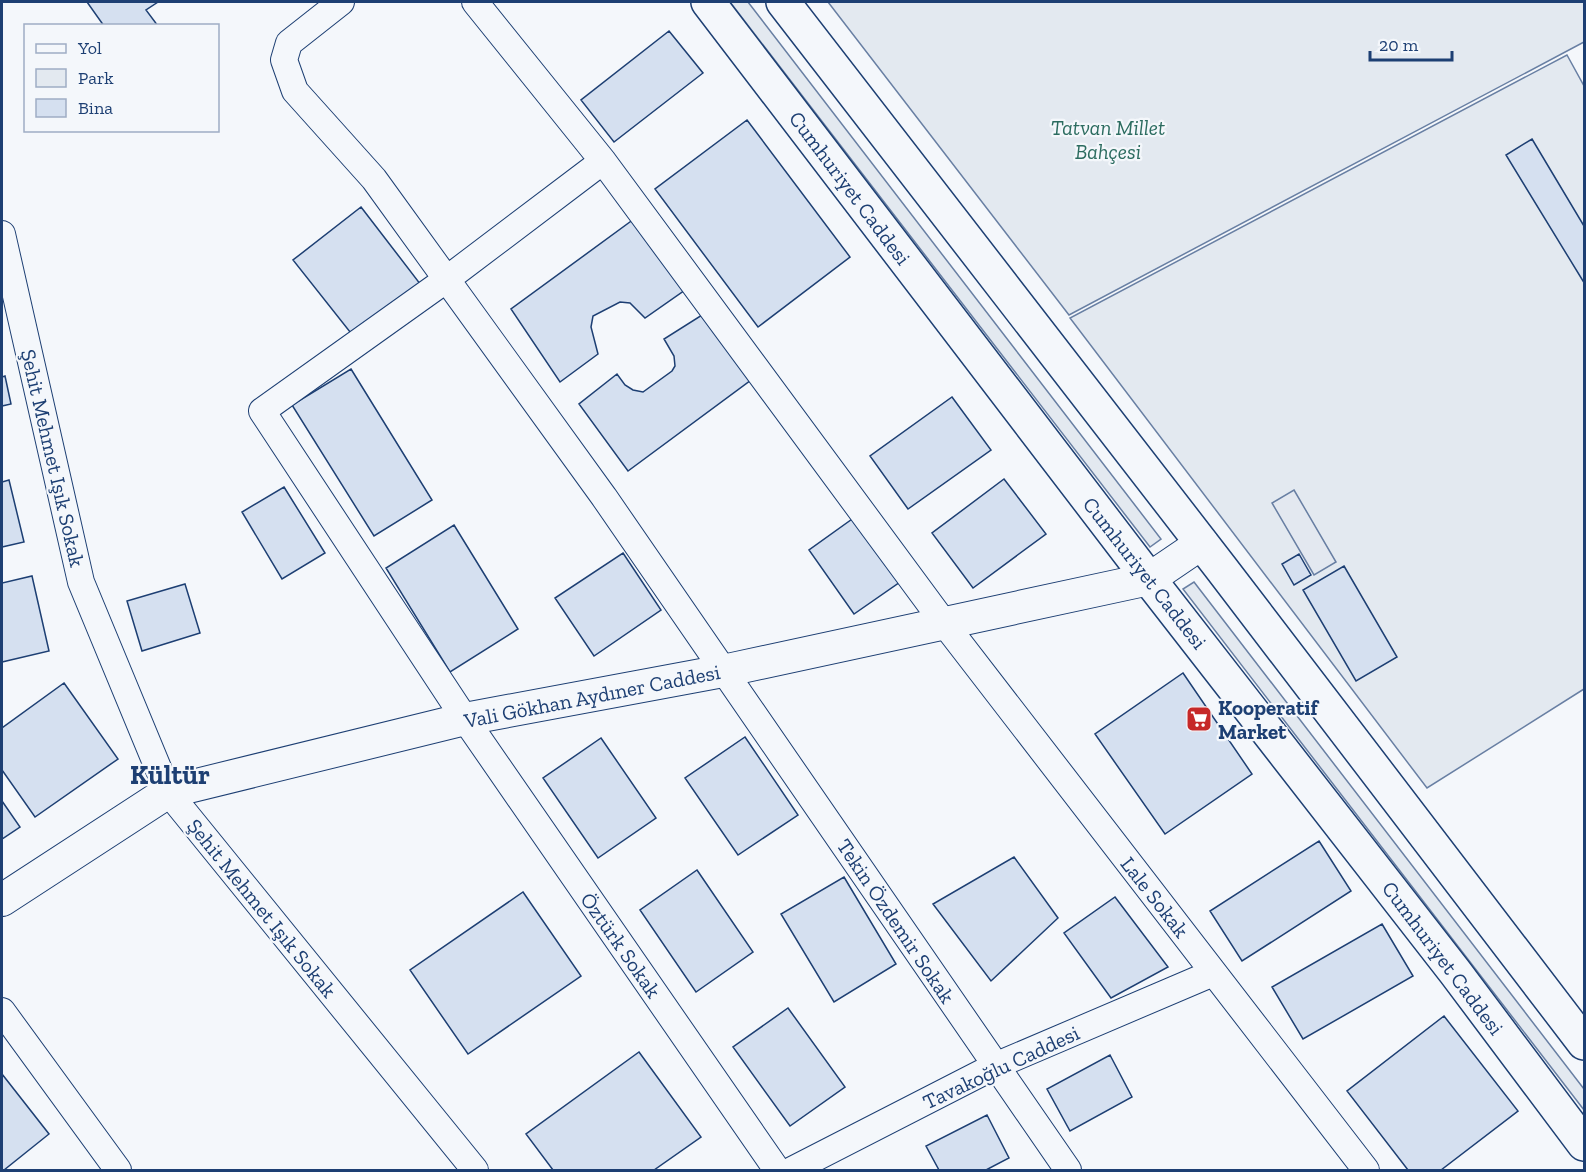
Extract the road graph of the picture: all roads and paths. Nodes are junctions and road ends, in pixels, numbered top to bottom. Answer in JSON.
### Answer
{"nodes":[{"id":1,"x":341,"y":2,"type":"edge"},
{"id":2,"x":475,"y":2,"type":"edge"},
{"id":3,"x":708,"y":2,"type":"edge"},
{"id":4,"x":783,"y":2,"type":"edge"},
{"id":5,"x":603,"y":161,"type":"junction"},
{"id":6,"x":2,"y":234,"type":"edge"},
{"id":7,"x":447,"y":279,"type":"junction"},
{"id":8,"x":1202,"y":543,"type":"junction"},
{"id":9,"x":1149,"y":579,"type":"junction"},
{"id":10,"x":944,"y":623,"type":"junction"},
{"id":11,"x":723,"y":671,"type":"junction"},
{"id":12,"x":465,"y":719,"type":"junction"},
{"id":13,"x":168,"y":792,"type":"junction"},
{"id":14,"x":2,"y":900,"type":"edge"},
{"id":15,"x":1213,"y":973,"type":"junction"},
{"id":16,"x":2,"y":1011,"type":"edge"},
{"id":17,"x":1584,"y":1043,"type":"edge"},
{"id":18,"x":995,"y":1066,"type":"junction"},
{"id":19,"x":1584,"y":1144,"type":"edge"},
{"id":20,"x":118,"y":1170,"type":"edge"},
{"id":21,"x":475,"y":1170,"type":"edge"},
{"id":22,"x":777,"y":1170,"type":"edge"},
{"id":23,"x":792,"y":1170,"type":"edge"},
{"id":24,"x":1068,"y":1170,"type":"edge"},
{"id":25,"x":1366,"y":1170,"type":"edge"}],
"edges":[{"from":1,"to":7,"type":"street","name":"Tekin Özdemir Sokak"},
{"from":2,"to":5,"type":"street","name":"Lale Sokak"},
{"from":3,"to":9,"type":"highway","name":"Cumhuriyet Caddesi"},
{"from":4,"to":8,"type":"highway"},
{"from":5,"to":7,"type":"street"},
{"from":5,"to":10,"type":"street","name":"Lale Sokak"},
{"from":6,"to":13,"type":"street","name":"Şehit Mehmet Işık Sokak"},
{"from":7,"to":11,"type":"street","name":"Tekin Özdemir Sokak"},
{"from":7,"to":12,"type":"street","name":"Öztürk Sokak"},
{"from":8,"to":9,"type":"street","name":"Vali Gökhan Aydıner Caddesi"},
{"from":8,"to":17,"type":"highway"},
{"from":9,"to":10,"type":"street","name":"Vali Gökhan Aydıner Caddesi"},
{"from":9,"to":19,"type":"highway","name":"Cumhuriyet Caddesi"},
{"from":10,"to":11,"type":"street","name":"Vali Gökhan Aydıner Caddesi"},
{"from":10,"to":15,"type":"street","name":"Lale Sokak"},
{"from":11,"to":12,"type":"street","name":"Vali Gökhan Aydıner Caddesi"},
{"from":11,"to":18,"type":"street","name":"Tekin Özdemir Sokak"},
{"from":12,"to":13,"type":"street","name":"Vali Gökhan Aydıner Caddesi"},
{"from":12,"to":22,"type":"street","name":"Öztürk Sokak"},
{"from":13,"to":14,"type":"street","name":"Vali Gökhan Aydıner Caddesi"},
{"from":13,"to":21,"type":"street","name":"Şehit Mehmet Işık Sokak"},
{"from":15,"to":18,"type":"street","name":"Tavakoğlu Caddesi"},
{"from":15,"to":25,"type":"street","name":"Lale Sokak"},
{"from":16,"to":20,"type":"street"},
{"from":18,"to":23,"type":"street","name":"Tavakoğlu Caddesi"},
{"from":18,"to":24,"type":"street","name":"Tekin Özdemir Sokak"}]}
